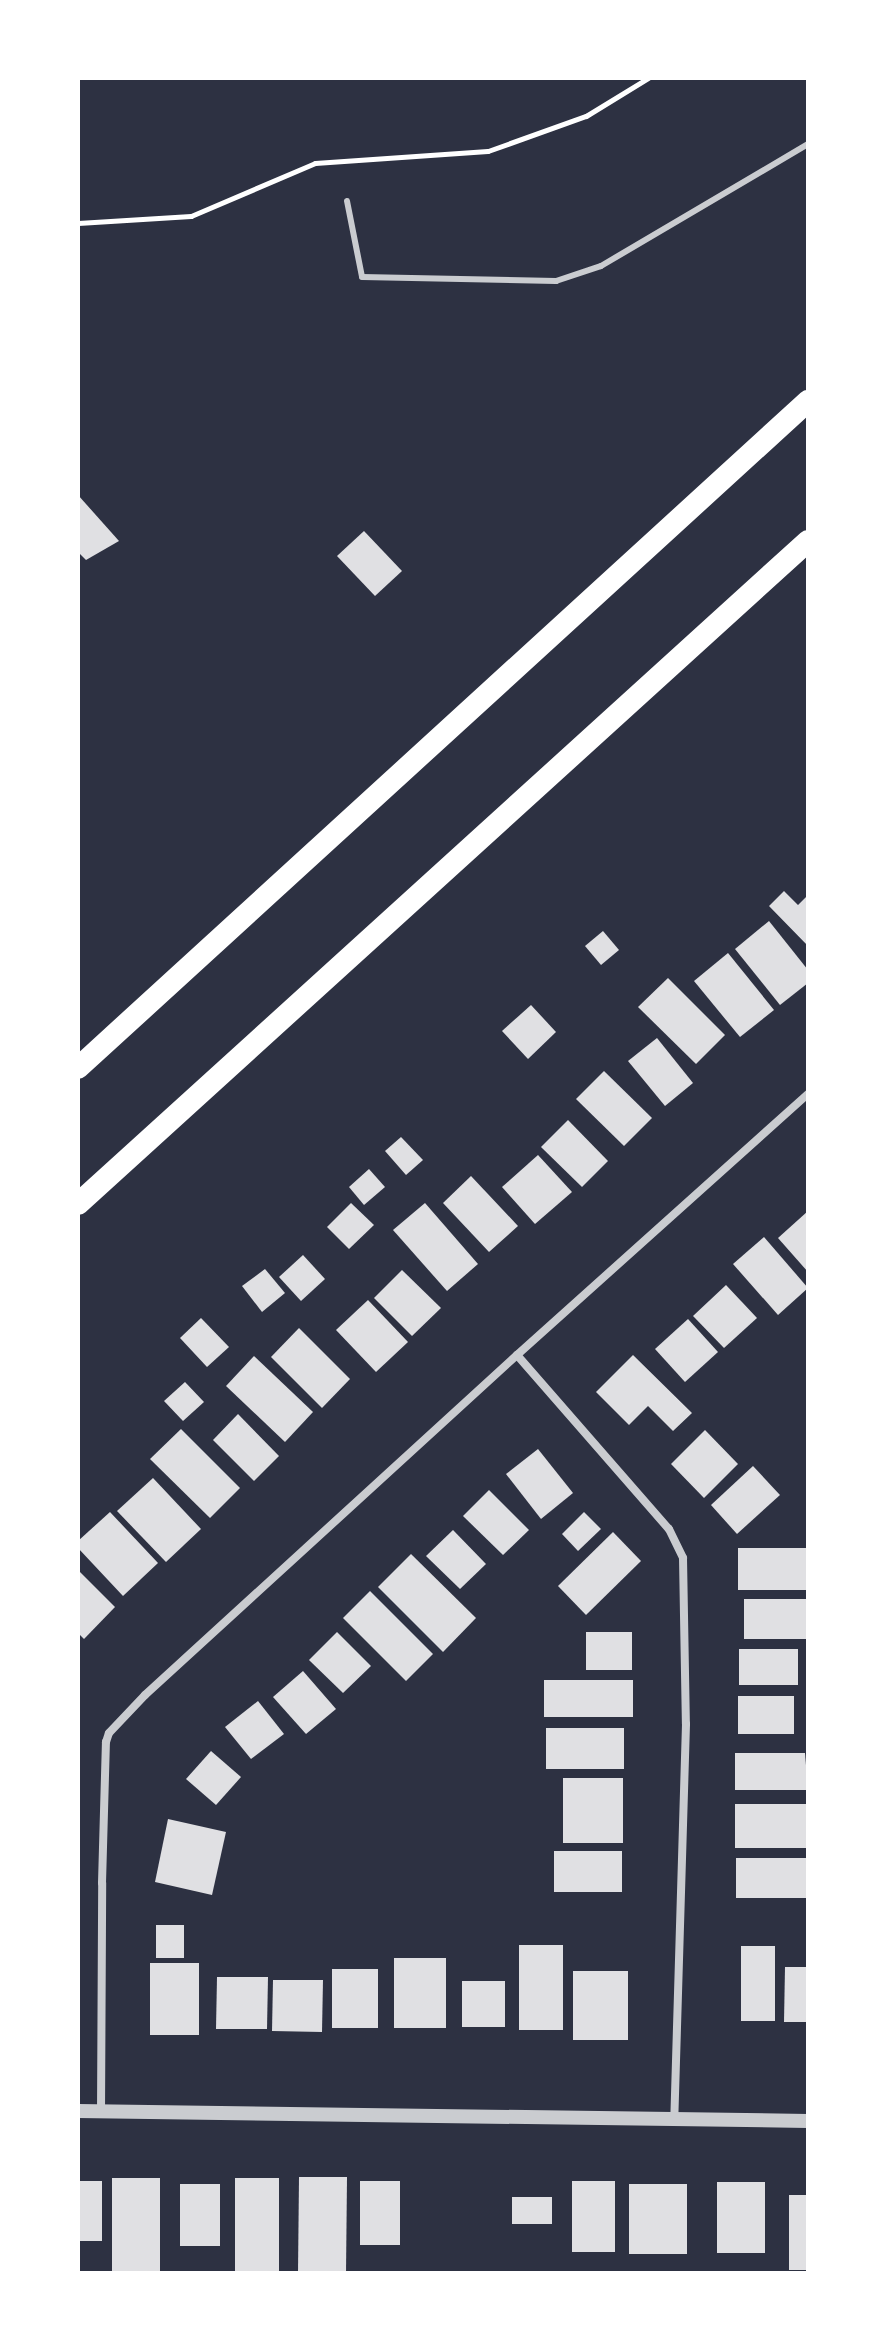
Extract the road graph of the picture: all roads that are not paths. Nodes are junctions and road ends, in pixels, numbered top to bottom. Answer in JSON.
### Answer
{"nodes":[{"id":1,"x":808,"y":144,"type":"edge"},
{"id":2,"x":347,"y":201,"type":"dead end"},
{"id":3,"x":808,"y":401,"type":"edge"},
{"id":4,"x":808,"y":541,"type":"edge"},
{"id":5,"x":78,"y":1068,"type":"edge"},
{"id":6,"x":808,"y":1094,"type":"edge"},
{"id":7,"x":78,"y":1204,"type":"edge"},
{"id":8,"x":517,"y":1355,"type":"junction"},
{"id":9,"x":78,"y":2111,"type":"edge"},
{"id":10,"x":101,"y":2112,"type":"junction"},
{"id":11,"x":674,"y":2118,"type":"junction"},
{"id":12,"x":808,"y":2121,"type":"edge"}],
"edges":[{"from":1,"to":2,"type":"lane"},
{"from":3,"to":5,"type":"highway"},
{"from":4,"to":7,"type":"highway"},
{"from":6,"to":8,"type":"street"},
{"from":8,"to":10,"type":"street"},
{"from":8,"to":11,"type":"street"},
{"from":9,"to":10,"type":"street"},
{"from":10,"to":11,"type":"street"},
{"from":11,"to":12,"type":"street"}]}
